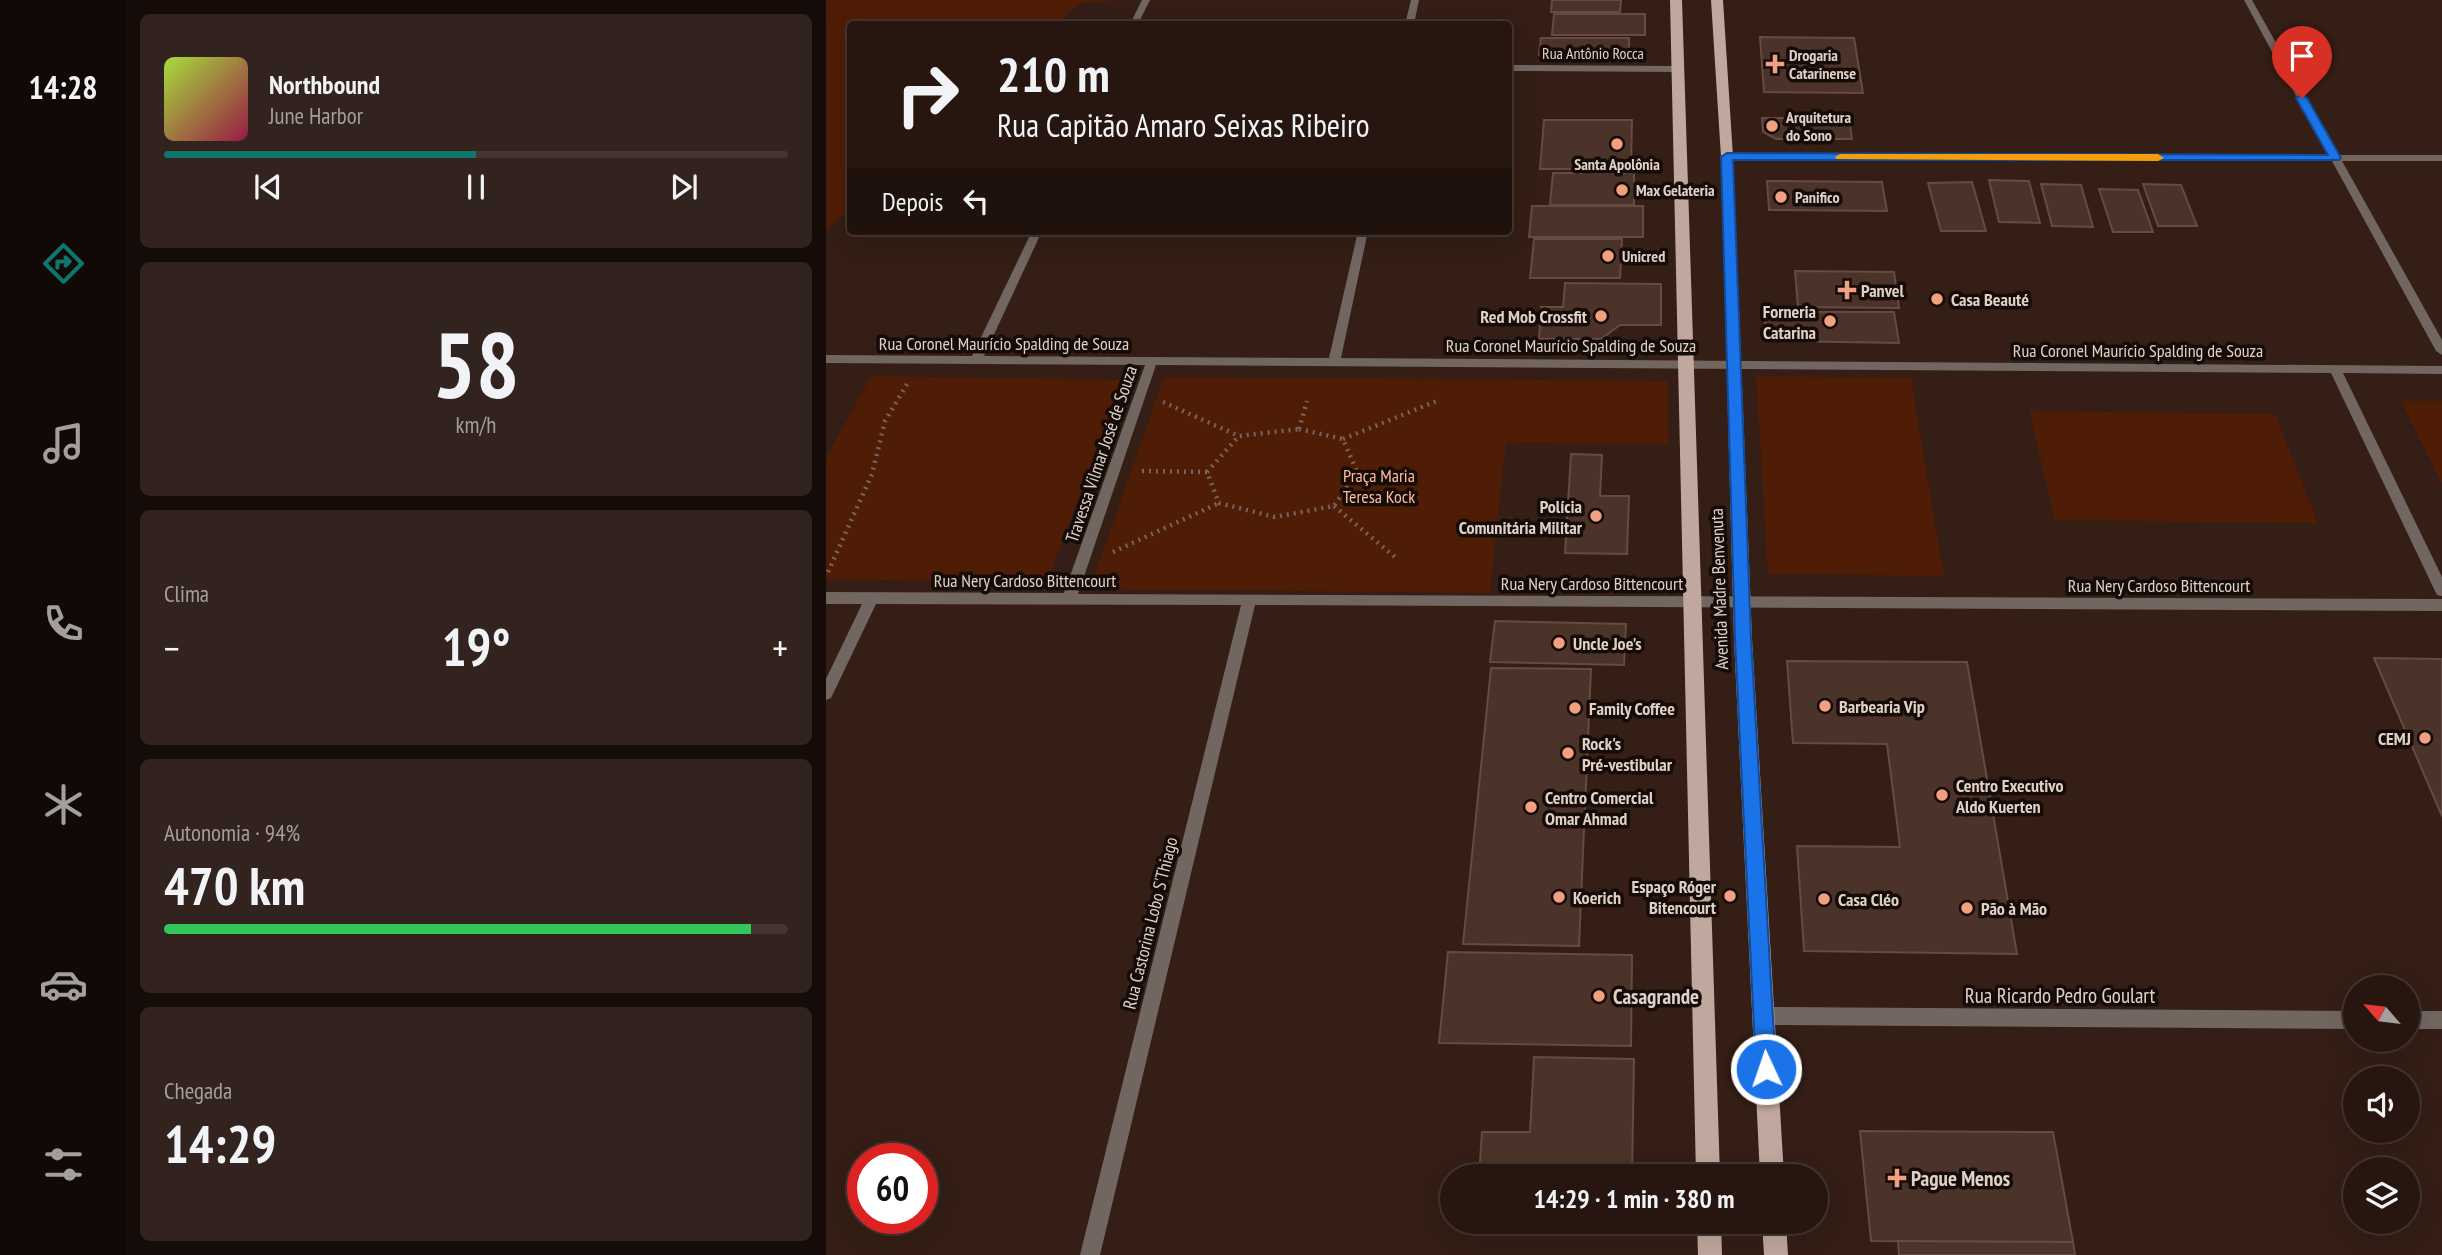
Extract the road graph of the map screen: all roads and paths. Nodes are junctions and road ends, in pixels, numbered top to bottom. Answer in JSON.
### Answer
{"nodes":[{"id":1,"x":1146,"y":0,"type":"edge"},
{"id":2,"x":1415,"y":0,"type":"edge"},
{"id":3,"x":1676,"y":0,"type":"edge"},
{"id":4,"x":1717,"y":0,"type":"edge"},
{"id":5,"x":2248,"y":0,"type":"edge"},
{"id":6,"x":1136,"y":21,"type":"edge"},
{"id":7,"x":1410,"y":21,"type":"edge"},
{"id":8,"x":1512,"y":68,"type":"edge"},
{"id":9,"x":1677,"y":69,"type":"junction"},
{"id":10,"x":1727,"y":157,"type":"junction"},
{"id":11,"x":2335,"y":158,"type":"junction"},
{"id":12,"x":2442,"y":158,"type":"edge"},
{"id":13,"x":1035,"y":235,"type":"edge"},
{"id":14,"x":1362,"y":235,"type":"edge"},
{"id":15,"x":2442,"y":351,"type":"edge"},
{"id":16,"x":826,"y":359,"type":"edge"},
{"id":17,"x":923,"y":360,"type":"junction"},
{"id":18,"x":976,"y":360,"type":"junction"},
{"id":19,"x":1153,"y":361,"type":"junction"},
{"id":20,"x":1334,"y":362,"type":"junction"},
{"id":21,"x":1684,"y":363,"type":"junction"},
{"id":22,"x":1735,"y":363,"type":"junction"},
{"id":23,"x":2335,"y":369,"type":"junction"},
{"id":24,"x":2442,"y":370,"type":"edge"},
{"id":25,"x":1158,"y":400,"type":"dead end"},
{"id":26,"x":1307,"y":401,"type":"dead end"},
{"id":27,"x":1437,"y":401,"type":"dead end"},
{"id":28,"x":1299,"y":429,"type":"junction"},
{"id":29,"x":1239,"y":436,"type":"junction"},
{"id":30,"x":1343,"y":439,"type":"junction"},
{"id":31,"x":1134,"y":471,"type":"dead end"},
{"id":32,"x":1207,"y":471,"type":"junction"},
{"id":33,"x":1219,"y":503,"type":"junction"},
{"id":34,"x":1334,"y":506,"type":"junction"},
{"id":35,"x":1106,"y":555,"type":"dead end"},
{"id":36,"x":1395,"y":557,"type":"dead end"},
{"id":37,"x":826,"y":576,"type":"edge"},
{"id":38,"x":2442,"y":591,"type":"edge"},
{"id":39,"x":826,"y":598,"type":"edge"},
{"id":40,"x":871,"y":599,"type":"junction"},
{"id":41,"x":1069,"y":600,"type":"junction"},
{"id":42,"x":1249,"y":601,"type":"junction"},
{"id":43,"x":1690,"y":603,"type":"junction"},
{"id":44,"x":1741,"y":604,"type":"junction"},
{"id":45,"x":2442,"y":605,"type":"edge"},
{"id":46,"x":826,"y":694,"type":"edge"},
{"id":47,"x":1764,"y":1016,"type":"junction"},
{"id":48,"x":2343,"y":1020,"type":"edge"},
{"id":49,"x":2420,"y":1020,"type":"edge"},
{"id":50,"x":2442,"y":1020,"type":"edge"},
{"id":51,"x":1707,"y":1164,"type":"edge"},
{"id":52,"x":1771,"y":1164,"type":"edge"},
{"id":53,"x":1709,"y":1234,"type":"edge"},
{"id":54,"x":1775,"y":1234,"type":"edge"},
{"id":55,"x":1090,"y":1255,"type":"edge"},
{"id":56,"x":1710,"y":1255,"type":"edge"},
{"id":57,"x":1776,"y":1255,"type":"edge"}],
"edges":[{"from":1,"to":6,"type":"street"},
{"from":2,"to":7,"type":"street"},
{"from":3,"to":9,"type":"main road","name":"Avenida Madre Benvenuta"},
{"from":4,"to":10,"type":"main road","name":"Avenida Madre Benvenuta"},
{"from":5,"to":11,"type":"street"},
{"from":8,"to":9,"type":"street","name":"Rua Antônio Rocca"},
{"from":9,"to":21,"type":"main road","name":"Avenida Madre Benvenuta"},
{"from":10,"to":11,"type":"street"},
{"from":10,"to":22,"type":"main road","name":"Avenida Madre Benvenuta"},
{"from":11,"to":12,"type":"street"},
{"from":11,"to":15,"type":"street"},
{"from":13,"to":18,"type":"street"},
{"from":14,"to":20,"type":"street"},
{"from":16,"to":17,"type":"street","name":"Rua Coronel Maurício Spalding de Souza"},
{"from":17,"to":18,"type":"street","name":"Rua Coronel Maurício Spalding de Souza"},
{"from":17,"to":37,"type":"path"},
{"from":18,"to":19,"type":"street","name":"Rua Coronel Maurício Spalding de Souza"},
{"from":19,"to":20,"type":"street","name":"Rua Coronel Maurício Spalding de Souza"},
{"from":19,"to":41,"type":"street","name":"Travessa Vilmar José de Souza"},
{"from":20,"to":21,"type":"street","name":"Rua Coronel Maurício Spalding de Souza"},
{"from":21,"to":22,"type":"street","name":"Rua Coronel Maurício Spalding de Souza"},
{"from":21,"to":43,"type":"main road","name":"Avenida Madre Benvenuta"},
{"from":22,"to":23,"type":"street","name":"Rua Coronel Maurício Spalding de Souza"},
{"from":22,"to":44,"type":"main road","name":"Avenida Madre Benvenuta"},
{"from":23,"to":24,"type":"street","name":"Rua Coronel Maurício Spalding de Souza"},
{"from":23,"to":38,"type":"street"},
{"from":25,"to":29,"type":"path"},
{"from":26,"to":28,"type":"path"},
{"from":27,"to":30,"type":"path"},
{"from":28,"to":29,"type":"path"},
{"from":28,"to":30,"type":"path"},
{"from":29,"to":32,"type":"path"},
{"from":30,"to":34,"type":"path"},
{"from":31,"to":32,"type":"path"},
{"from":32,"to":33,"type":"path"},
{"from":33,"to":34,"type":"path"},
{"from":33,"to":35,"type":"path"},
{"from":34,"to":36,"type":"path"},
{"from":39,"to":40,"type":"street","name":"Rua Nery Cardoso Bittencourt"},
{"from":40,"to":41,"type":"street","name":"Rua Nery Cardoso Bittencourt"},
{"from":40,"to":46,"type":"street"},
{"from":41,"to":42,"type":"street","name":"Rua Nery Cardoso Bittencourt"},
{"from":42,"to":43,"type":"street","name":"Rua Nery Cardoso Bittencourt"},
{"from":42,"to":55,"type":"street","name":"Rua Castorina Lobo S'Thiago"},
{"from":43,"to":44,"type":"street","name":"Rua Nery Cardoso Bittencourt"},
{"from":43,"to":51,"type":"main road","name":"Avenida Madre Benvenuta"},
{"from":44,"to":45,"type":"street","name":"Rua Nery Cardoso Bittencourt"},
{"from":44,"to":47,"type":"main road","name":"Avenida Madre Benvenuta"},
{"from":47,"to":48,"type":"street","name":"Rua Ricardo Pedro Goulart"},
{"from":47,"to":52,"type":"main road","name":"Avenida Madre Benvenuta"},
{"from":49,"to":50,"type":"street"},
{"from":53,"to":56,"type":"main road"},
{"from":54,"to":57,"type":"main road"}]}
